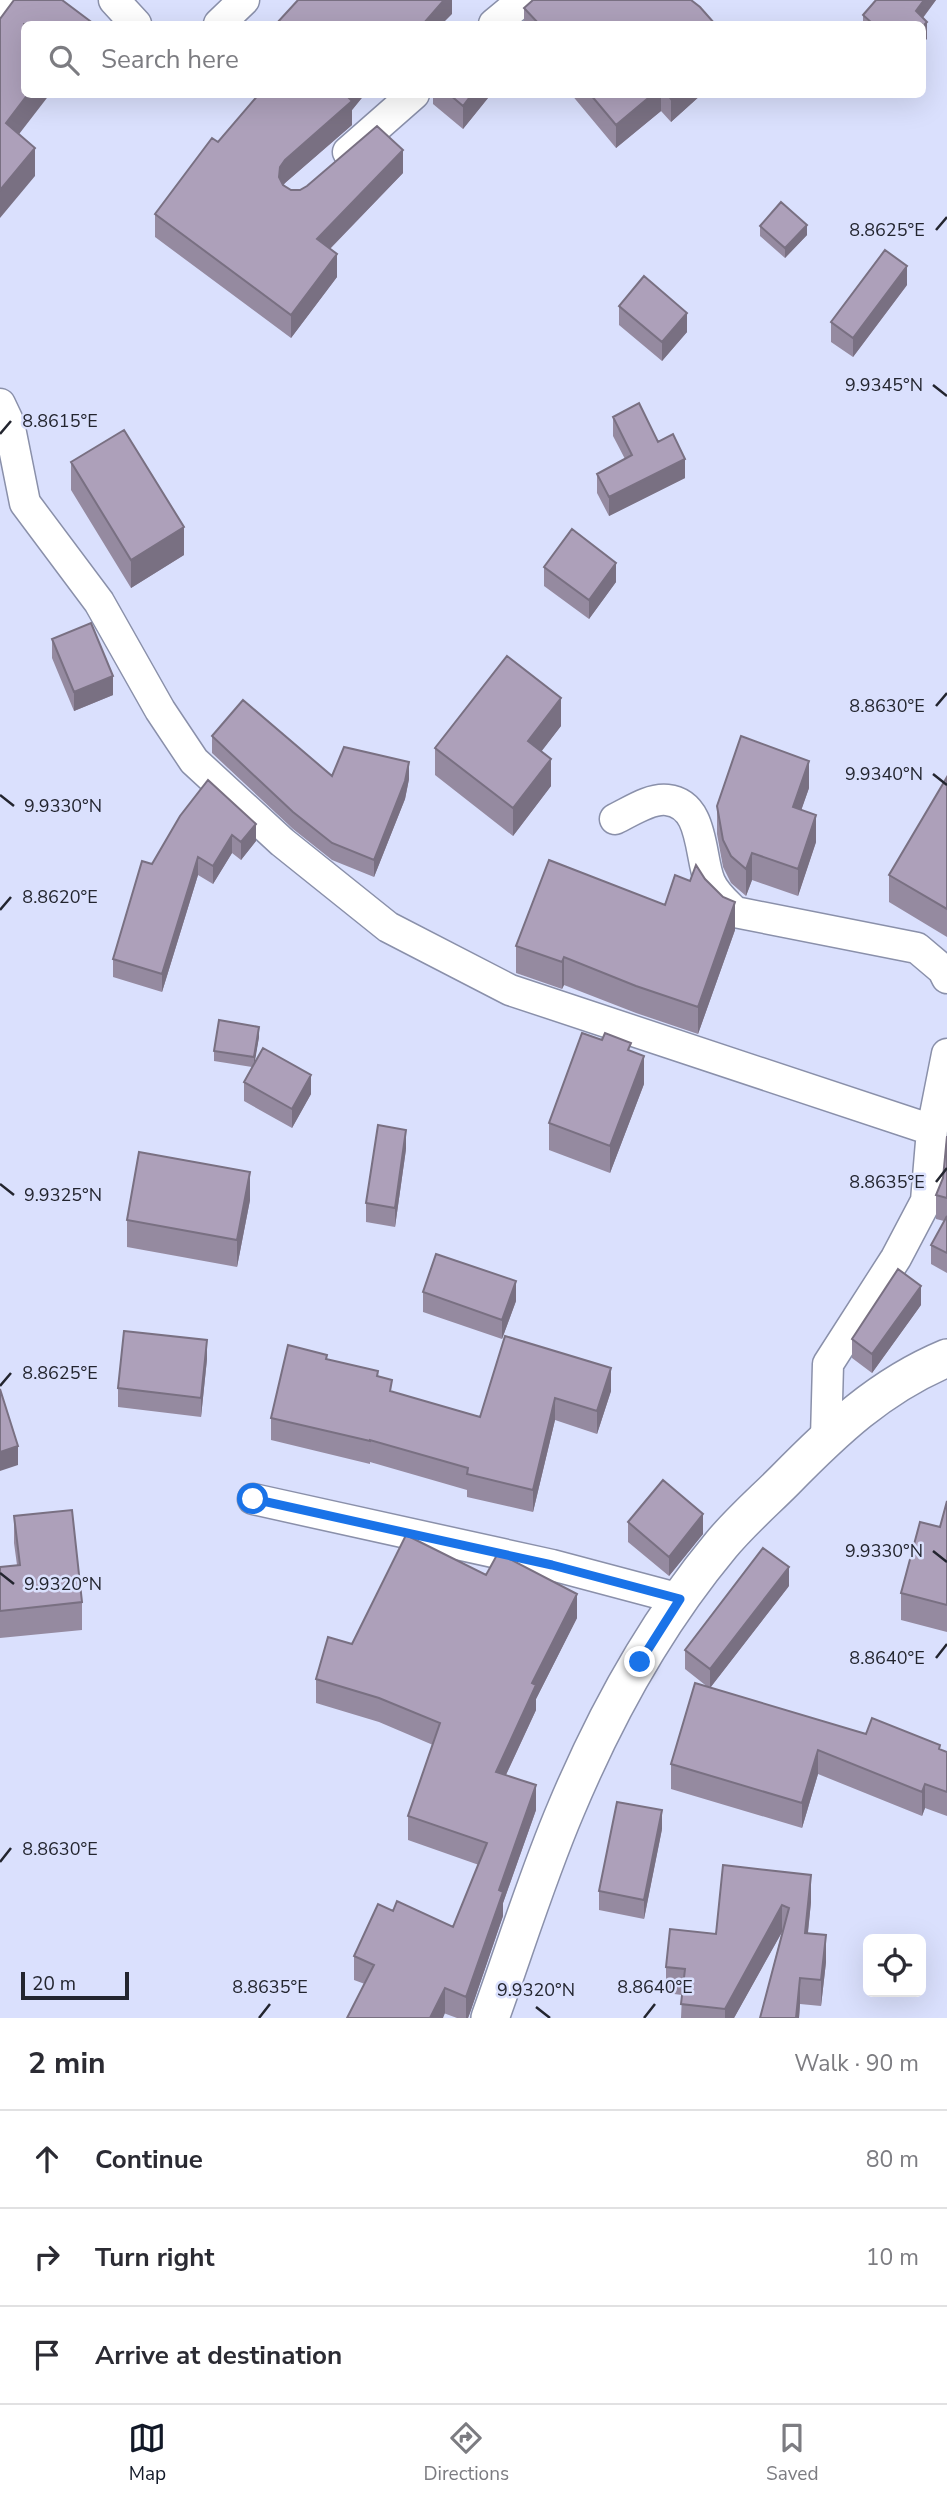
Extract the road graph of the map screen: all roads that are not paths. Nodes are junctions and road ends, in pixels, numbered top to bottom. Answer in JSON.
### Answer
{"nodes":[{"id":1,"x":114,"y":0,"type":"edge"},
{"id":2,"x":244,"y":0,"type":"edge"},
{"id":3,"x":523,"y":0,"type":"edge"},
{"id":4,"x":133,"y":21,"type":"edge"},
{"id":5,"x":222,"y":21,"type":"edge"},
{"id":6,"x":498,"y":21,"type":"edge"},
{"id":7,"x":409,"y":98,"type":"edge"},
{"id":8,"x":326,"y":170,"type":"edge"},
{"id":9,"x":0,"y":404,"type":"edge"},
{"id":10,"x":615,"y":819,"type":"dead end"},
{"id":11,"x":947,"y":978,"type":"edge"},
{"id":12,"x":947,"y":1054,"type":"edge"},
{"id":13,"x":932,"y":1130,"type":"junction"},
{"id":14,"x":947,"y":1358,"type":"edge"},
{"id":15,"x":826,"y":1438,"type":"junction"},
{"id":16,"x":253,"y":1499,"type":"dead end"},
{"id":17,"x":680,"y":1599,"type":"junction"},
{"id":18,"x":490,"y":2018,"type":"edge"}],
"edges":[{"from":1,"to":4,"type":"street"},
{"from":2,"to":5,"type":"street"},
{"from":3,"to":6,"type":"street"},
{"from":7,"to":8,"type":"street"},
{"from":9,"to":13,"type":"street"},
{"from":10,"to":11,"type":"street"},
{"from":12,"to":13,"type":"street"},
{"from":13,"to":15,"type":"street"},
{"from":14,"to":15,"type":"street"},
{"from":15,"to":17,"type":"street"},
{"from":16,"to":17,"type":"street"},
{"from":17,"to":18,"type":"street"}]}
